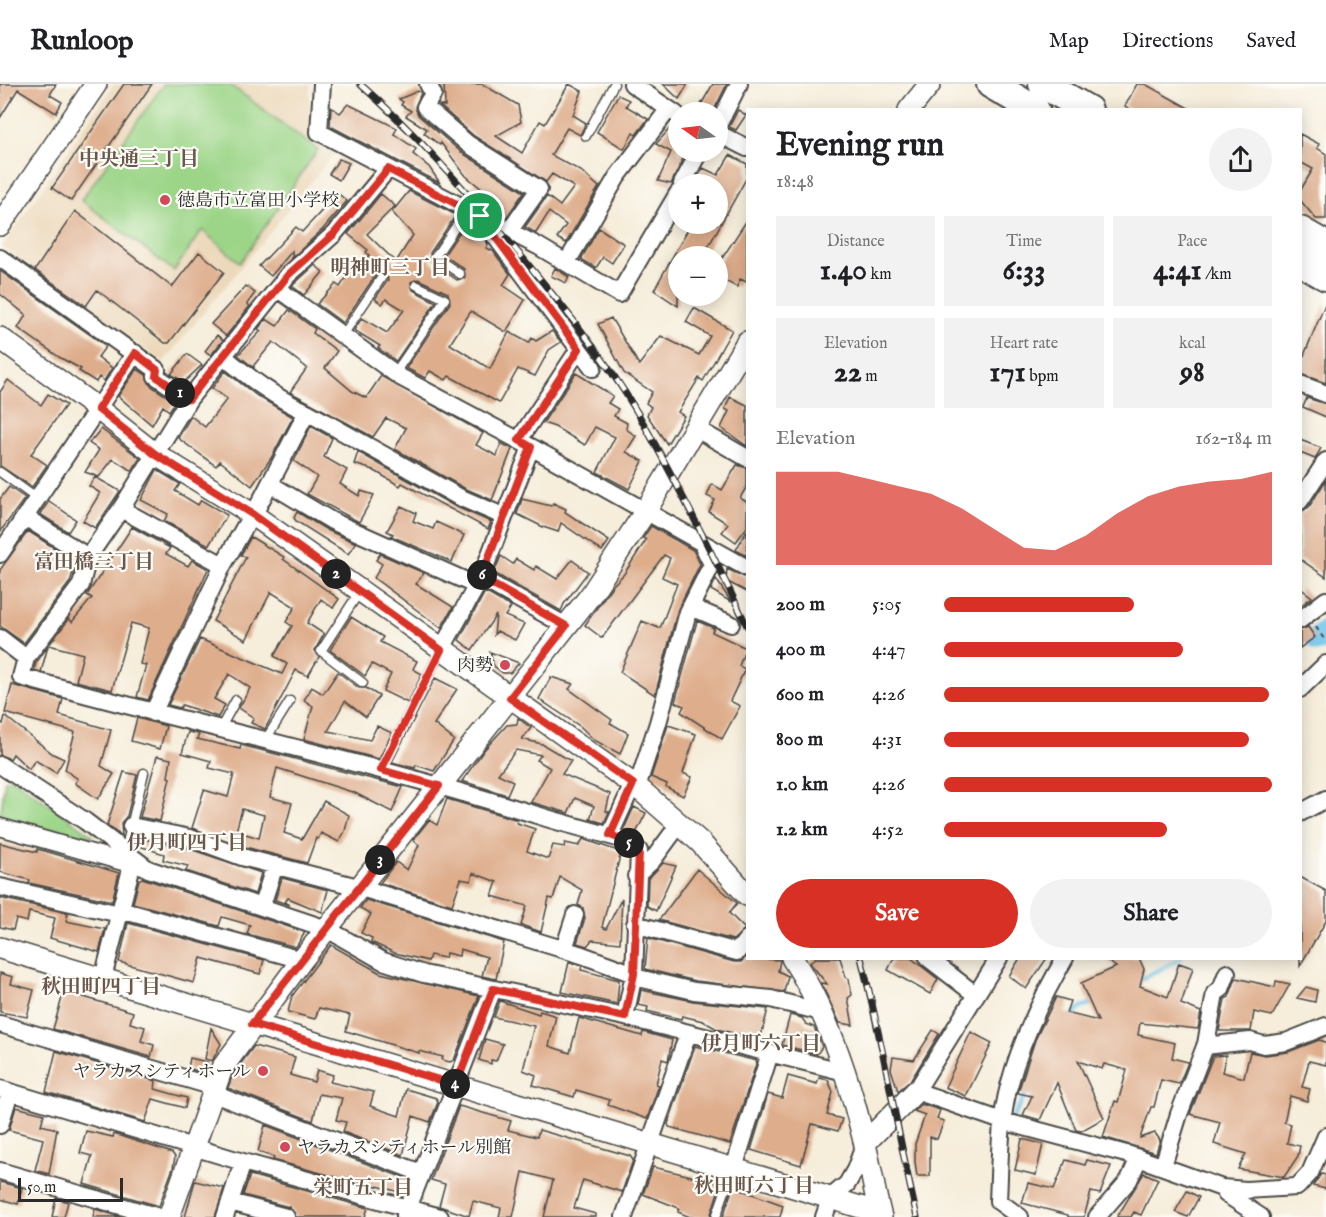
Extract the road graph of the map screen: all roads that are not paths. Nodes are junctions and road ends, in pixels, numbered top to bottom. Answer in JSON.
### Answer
{"nodes":[{"id":1,"x":96,"y":84,"type":"edge"},
{"id":2,"x":322,"y":84,"type":"edge"},
{"id":3,"x":428,"y":84,"type":"edge"},
{"id":4,"x":614,"y":84,"type":"edge"},
{"id":5,"x":632,"y":84,"type":"edge"},
{"id":6,"x":739,"y":84,"type":"edge"},
{"id":7,"x":930,"y":84,"type":"edge"},
{"id":8,"x":991,"y":84,"type":"edge"},
{"id":9,"x":1043,"y":84,"type":"edge"},
{"id":10,"x":728,"y":106,"type":"edge"},
{"id":11,"x":911,"y":108,"type":"edge"},
{"id":12,"x":1032,"y":108,"type":"edge"},
{"id":13,"x":1085,"y":108,"type":"edge"},
{"id":14,"x":668,"y":109,"type":"edge"},
{"id":15,"x":668,"y":119,"type":"edge"},
{"id":16,"x":586,"y":135,"type":"dead end"},
{"id":17,"x":728,"y":138,"type":"edge"},
{"id":18,"x":746,"y":148,"type":"edge"},
{"id":19,"x":388,"y":169,"type":"junction"},
{"id":20,"x":668,"y":210,"type":"edge"},
{"id":21,"x":473,"y":213,"type":"junction"},
{"id":22,"x":0,"y":225,"type":"edge"},
{"id":23,"x":510,"y":230,"type":"junction"},
{"id":24,"x":1302,"y":232,"type":"edge"},
{"id":25,"x":1326,"y":246,"type":"edge"},
{"id":26,"x":0,"y":258,"type":"edge"},
{"id":27,"x":567,"y":262,"type":"junction"},
{"id":28,"x":1302,"y":262,"type":"edge"},
{"id":29,"x":460,"y":274,"type":"dead end"},
{"id":30,"x":1326,"y":276,"type":"edge"},
{"id":31,"x":382,"y":277,"type":"dead end"},
{"id":32,"x":416,"y":285,"type":"dead end"},
{"id":33,"x":278,"y":289,"type":"junction"},
{"id":34,"x":343,"y":335,"type":"junction"},
{"id":35,"x":0,"y":338,"type":"edge"},
{"id":36,"x":746,"y":345,"type":"edge"},
{"id":37,"x":579,"y":349,"type":"junction"},
{"id":38,"x":135,"y":353,"type":"junction"},
{"id":39,"x":223,"y":356,"type":"junction"},
{"id":40,"x":740,"y":366,"type":"edge"},
{"id":41,"x":593,"y":368,"type":"dead end"},
{"id":42,"x":395,"y":373,"type":"junction"},
{"id":43,"x":1302,"y":385,"type":"edge"},
{"id":44,"x":1326,"y":394,"type":"edge"},
{"id":45,"x":189,"y":399,"type":"junction"},
{"id":46,"x":98,"y":409,"type":"junction"},
{"id":47,"x":307,"y":412,"type":"junction"},
{"id":48,"x":695,"y":428,"type":"junction"},
{"id":49,"x":525,"y":444,"type":"junction"},
{"id":50,"x":155,"y":454,"type":"junction"},
{"id":51,"x":746,"y":457,"type":"edge"},
{"id":52,"x":1326,"y":461,"type":"edge"},
{"id":53,"x":0,"y":472,"type":"edge"},
{"id":54,"x":270,"y":484,"type":"junction"},
{"id":55,"x":36,"y":498,"type":"junction"},
{"id":56,"x":1302,"y":498,"type":"edge"},
{"id":57,"x":121,"y":509,"type":"junction"},
{"id":58,"x":645,"y":512,"type":"junction"},
{"id":59,"x":252,"y":515,"type":"junction"},
{"id":60,"x":502,"y":516,"type":"junction"},
{"id":61,"x":25,"y":517,"type":"junction"},
{"id":62,"x":701,"y":542,"type":"junction"},
{"id":63,"x":0,"y":554,"type":"edge"},
{"id":64,"x":88,"y":557,"type":"junction"},
{"id":65,"x":223,"y":565,"type":"junction"},
{"id":66,"x":746,"y":567,"type":"edge"},
{"id":67,"x":478,"y":581,"type":"junction"},
{"id":68,"x":360,"y":591,"type":"junction"},
{"id":69,"x":1326,"y":600,"type":"edge"},
{"id":70,"x":691,"y":607,"type":"junction"},
{"id":71,"x":1306,"y":620,"type":"edge"},
{"id":72,"x":731,"y":624,"type":"dead end"},
{"id":73,"x":566,"y":626,"type":"junction"},
{"id":74,"x":0,"y":638,"type":"edge"},
{"id":75,"x":441,"y":650,"type":"junction"},
{"id":76,"x":26,"y":658,"type":"junction"},
{"id":77,"x":1326,"y":664,"type":"edge"},
{"id":78,"x":363,"y":683,"type":"dead end"},
{"id":79,"x":1302,"y":687,"type":"edge"},
{"id":80,"x":510,"y":698,"type":"junction"},
{"id":81,"x":236,"y":700,"type":"dead end"},
{"id":82,"x":290,"y":701,"type":"dead end"},
{"id":83,"x":153,"y":713,"type":"junction"},
{"id":84,"x":219,"y":729,"type":"junction"},
{"id":85,"x":266,"y":739,"type":"junction"},
{"id":86,"x":1,"y":768,"type":"edge"},
{"id":87,"x":381,"y":770,"type":"junction"},
{"id":88,"x":144,"y":773,"type":"dead end"},
{"id":89,"x":635,"y":785,"type":"junction"},
{"id":90,"x":439,"y":786,"type":"junction"},
{"id":91,"x":1326,"y":799,"type":"edge"},
{"id":92,"x":1302,"y":812,"type":"edge"},
{"id":93,"x":680,"y":823,"type":"junction"},
{"id":94,"x":131,"y":826,"type":"junction"},
{"id":95,"x":0,"y":827,"type":"edge"},
{"id":96,"x":610,"y":835,"type":"junction"},
{"id":97,"x":135,"y":862,"type":"junction"},
{"id":98,"x":275,"y":865,"type":"junction"},
{"id":99,"x":636,"y":876,"type":"junction"},
{"id":100,"x":0,"y":887,"type":"edge"},
{"id":101,"x":358,"y":887,"type":"junction"},
{"id":102,"x":746,"y":894,"type":"edge"},
{"id":103,"x":262,"y":906,"type":"junction"},
{"id":104,"x":120,"y":914,"type":"junction"},
{"id":105,"x":574,"y":915,"type":"dead end"},
{"id":106,"x":635,"y":924,"type":"junction"},
{"id":107,"x":327,"y":929,"type":"junction"},
{"id":108,"x":746,"y":940,"type":"edge"},
{"id":109,"x":0,"y":948,"type":"edge"},
{"id":110,"x":564,"y":949,"type":"junction"},
{"id":111,"x":302,"y":960,"type":"junction"},
{"id":112,"x":793,"y":960,"type":"edge"},
{"id":113,"x":931,"y":960,"type":"edge"},
{"id":114,"x":998,"y":960,"type":"edge"},
{"id":115,"x":1064,"y":960,"type":"edge"},
{"id":116,"x":1227,"y":973,"type":"dead end"},
{"id":117,"x":634,"y":975,"type":"junction"},
{"id":118,"x":103,"y":978,"type":"junction"},
{"id":119,"x":493,"y":989,"type":"junction"},
{"id":120,"x":976,"y":996,"type":"junction"},
{"id":121,"x":821,"y":1012,"type":"junction"},
{"id":122,"x":625,"y":1017,"type":"junction"},
{"id":123,"x":0,"y":1024,"type":"edge"},
{"id":124,"x":252,"y":1024,"type":"junction"},
{"id":125,"x":1326,"y":1026,"type":"edge"},
{"id":126,"x":688,"y":1034,"type":"junction"},
{"id":127,"x":1205,"y":1046,"type":"junction"},
{"id":128,"x":770,"y":1053,"type":"junction"},
{"id":129,"x":845,"y":1072,"type":"junction"},
{"id":130,"x":456,"y":1085,"type":"junction"},
{"id":131,"x":214,"y":1090,"type":"junction"},
{"id":132,"x":5,"y":1091,"type":"edge"},
{"id":133,"x":916,"y":1091,"type":"junction"},
{"id":134,"x":1002,"y":1121,"type":"junction"},
{"id":135,"x":0,"y":1125,"type":"edge"},
{"id":136,"x":1326,"y":1136,"type":"edge"},
{"id":137,"x":651,"y":1143,"type":"junction"},
{"id":138,"x":865,"y":1143,"type":"junction"},
{"id":139,"x":193,"y":1146,"type":"junction"},
{"id":140,"x":1139,"y":1158,"type":"junction"},
{"id":141,"x":243,"y":1162,"type":"junction"},
{"id":142,"x":1163,"y":1166,"type":"junction"},
{"id":143,"x":734,"y":1168,"type":"junction"},
{"id":144,"x":0,"y":1171,"type":"edge"},
{"id":145,"x":421,"y":1173,"type":"junction"},
{"id":146,"x":1222,"y":1188,"type":"junction"},
{"id":147,"x":828,"y":1207,"type":"edge"},
{"id":148,"x":228,"y":1209,"type":"edge"},
{"id":149,"x":406,"y":1212,"type":"edge"},
{"id":150,"x":881,"y":1215,"type":"edge"},
{"id":151,"x":159,"y":1217,"type":"edge"},
{"id":152,"x":169,"y":1217,"type":"edge"},
{"id":153,"x":286,"y":1217,"type":"edge"},
{"id":154,"x":440,"y":1217,"type":"edge"},
{"id":155,"x":624,"y":1217,"type":"edge"},
{"id":156,"x":716,"y":1217,"type":"edge"},
{"id":157,"x":1020,"y":1217,"type":"edge"},
{"id":158,"x":1097,"y":1217,"type":"edge"},
{"id":159,"x":1261,"y":1217,"type":"edge"}],
"edges":[{"from":1,"to":22,"type":"street"},
{"from":2,"to":19,"type":"street"},
{"from":3,"to":23,"type":"street"},
{"from":4,"to":16,"type":"lane"},
{"from":5,"to":14,"type":"street"},
{"from":6,"to":10,"type":"street"},
{"from":7,"to":11,"type":"street"},
{"from":8,"to":12,"type":"highway"},
{"from":9,"to":13,"type":"highway"},
{"from":15,"to":27,"type":"street"},
{"from":17,"to":18,"type":"street"},
{"from":19,"to":21,"type":"street"},
{"from":19,"to":33,"type":"street"},
{"from":20,"to":27,"type":"street"},
{"from":21,"to":23,"type":"street"},
{"from":21,"to":29,"type":"lane"},
{"from":21,"to":37,"type":"street"},
{"from":23,"to":27,"type":"street"},
{"from":24,"to":25,"type":"highway"},
{"from":26,"to":38,"type":"street"},
{"from":28,"to":30,"type":"highway"},
{"from":31,"to":34,"type":"lane"},
{"from":32,"to":42,"type":"lane"},
{"from":33,"to":34,"type":"street"},
{"from":33,"to":39,"type":"street"},
{"from":34,"to":42,"type":"street"},
{"from":35,"to":46,"type":"street"},
{"from":36,"to":40,"type":"street"},
{"from":37,"to":41,"type":"street"},
{"from":37,"to":49,"type":"street"},
{"from":38,"to":45,"type":"street"},
{"from":38,"to":46,"type":"street"},
{"from":39,"to":45,"type":"street"},
{"from":39,"to":47,"type":"street"},
{"from":40,"to":48,"type":"street"},
{"from":42,"to":49,"type":"street"},
{"from":43,"to":44,"type":"street"},
{"from":45,"to":50,"type":"street"},
{"from":46,"to":50,"type":"street"},
{"from":46,"to":55,"type":"street"},
{"from":47,"to":54,"type":"street"},
{"from":47,"to":60,"type":"street"},
{"from":48,"to":51,"type":"street"},
{"from":48,"to":58,"type":"street"},
{"from":49,"to":58,"type":"street"},
{"from":49,"to":60,"type":"street"},
{"from":50,"to":57,"type":"street"},
{"from":50,"to":59,"type":"street"},
{"from":52,"to":56,"type":"street"},
{"from":53,"to":55,"type":"lane"},
{"from":54,"to":59,"type":"street"},
{"from":54,"to":67,"type":"street"},
{"from":55,"to":61,"type":"street"},
{"from":57,"to":64,"type":"street"},
{"from":57,"to":65,"type":"street"},
{"from":58,"to":62,"type":"street"},
{"from":58,"to":73,"type":"street"},
{"from":59,"to":65,"type":"street"},
{"from":59,"to":68,"type":"street"},
{"from":60,"to":67,"type":"street"},
{"from":61,"to":63,"type":"street"},
{"from":61,"to":64,"type":"street"},
{"from":62,"to":66,"type":"street"},
{"from":62,"to":70,"type":"street"},
{"from":64,"to":76,"type":"street"},
{"from":65,"to":83,"type":"street"},
{"from":67,"to":73,"type":"street"},
{"from":67,"to":75,"type":"street"},
{"from":68,"to":75,"type":"street"},
{"from":68,"to":78,"type":"lane"},
{"from":69,"to":71,"type":"street"},
{"from":70,"to":72,"type":"street"},
{"from":70,"to":89,"type":"street"},
{"from":73,"to":80,"type":"street"},
{"from":74,"to":76,"type":"street"},
{"from":75,"to":80,"type":"street"},
{"from":75,"to":87,"type":"lane"},
{"from":76,"to":83,"type":"street"},
{"from":77,"to":79,"type":"street"},
{"from":80,"to":89,"type":"street"},
{"from":80,"to":90,"type":"street"},
{"from":81,"to":84,"type":"lane"},
{"from":82,"to":85,"type":"lane"},
{"from":83,"to":84,"type":"street"},
{"from":84,"to":85,"type":"street"},
{"from":85,"to":87,"type":"street"},
{"from":86,"to":97,"type":"street"},
{"from":87,"to":90,"type":"street"},
{"from":88,"to":94,"type":"lane"},
{"from":89,"to":93,"type":"street"},
{"from":89,"to":96,"type":"street"},
{"from":90,"to":96,"type":"street"},
{"from":90,"to":101,"type":"street"},
{"from":91,"to":92,"type":"street"},
{"from":93,"to":99,"type":"street"},
{"from":93,"to":102,"type":"street"},
{"from":94,"to":97,"type":"lane"},
{"from":94,"to":98,"type":"street"},
{"from":95,"to":97,"type":"street"},
{"from":96,"to":99,"type":"street"},
{"from":97,"to":103,"type":"street"},
{"from":97,"to":104,"type":"street"},
{"from":98,"to":101,"type":"street"},
{"from":98,"to":103,"type":"street"},
{"from":99,"to":106,"type":"street"},
{"from":100,"to":104,"type":"street"},
{"from":101,"to":107,"type":"street"},
{"from":101,"to":110,"type":"street"},
{"from":103,"to":107,"type":"street"},
{"from":104,"to":111,"type":"street"},
{"from":104,"to":118,"type":"street"},
{"from":105,"to":110,"type":"street"},
{"from":106,"to":108,"type":"street"},
{"from":106,"to":117,"type":"street"},
{"from":107,"to":111,"type":"street"},
{"from":107,"to":119,"type":"street"},
{"from":109,"to":118,"type":"street"},
{"from":110,"to":117,"type":"street"},
{"from":111,"to":124,"type":"street"},
{"from":112,"to":121,"type":"street"},
{"from":113,"to":120,"type":"street"},
{"from":114,"to":120,"type":"street"},
{"from":115,"to":134,"type":"street"},
{"from":116,"to":127,"type":"street"},
{"from":117,"to":121,"type":"street"},
{"from":117,"to":122,"type":"street"},
{"from":118,"to":124,"type":"street"},
{"from":119,"to":122,"type":"street"},
{"from":119,"to":130,"type":"street"},
{"from":120,"to":133,"type":"street"},
{"from":121,"to":129,"type":"street"},
{"from":122,"to":126,"type":"street"},
{"from":123,"to":131,"type":"street"},
{"from":124,"to":130,"type":"street"},
{"from":124,"to":131,"type":"street"},
{"from":125,"to":127,"type":"street"},
{"from":126,"to":128,"type":"street"},
{"from":126,"to":137,"type":"street"},
{"from":127,"to":142,"type":"street"},
{"from":128,"to":129,"type":"street"},
{"from":128,"to":143,"type":"street"},
{"from":129,"to":138,"type":"street"},
{"from":130,"to":137,"type":"street"},
{"from":130,"to":145,"type":"street"},
{"from":131,"to":139,"type":"street"},
{"from":131,"to":145,"type":"street"},
{"from":132,"to":135,"type":"street"},
{"from":132,"to":139,"type":"street"},
{"from":133,"to":134,"type":"street"},
{"from":133,"to":138,"type":"street"},
{"from":134,"to":140,"type":"street"},
{"from":134,"to":157,"type":"street"},
{"from":136,"to":146,"type":"street"},
{"from":137,"to":143,"type":"street"},
{"from":137,"to":155,"type":"street"},
{"from":138,"to":147,"type":"street"},
{"from":138,"to":150,"type":"street"},
{"from":139,"to":141,"type":"street"},
{"from":139,"to":152,"type":"street"},
{"from":140,"to":142,"type":"street"},
{"from":140,"to":158,"type":"street"},
{"from":141,"to":148,"type":"street"},
{"from":141,"to":149,"type":"street"},
{"from":142,"to":146,"type":"street"},
{"from":143,"to":147,"type":"street"},
{"from":143,"to":156,"type":"lane"},
{"from":144,"to":151,"type":"street"},
{"from":145,"to":149,"type":"street"},
{"from":146,"to":159,"type":"street"},
{"from":147,"to":150,"type":"street"},
{"from":148,"to":153,"type":"street"},
{"from":149,"to":154,"type":"street"}]}
